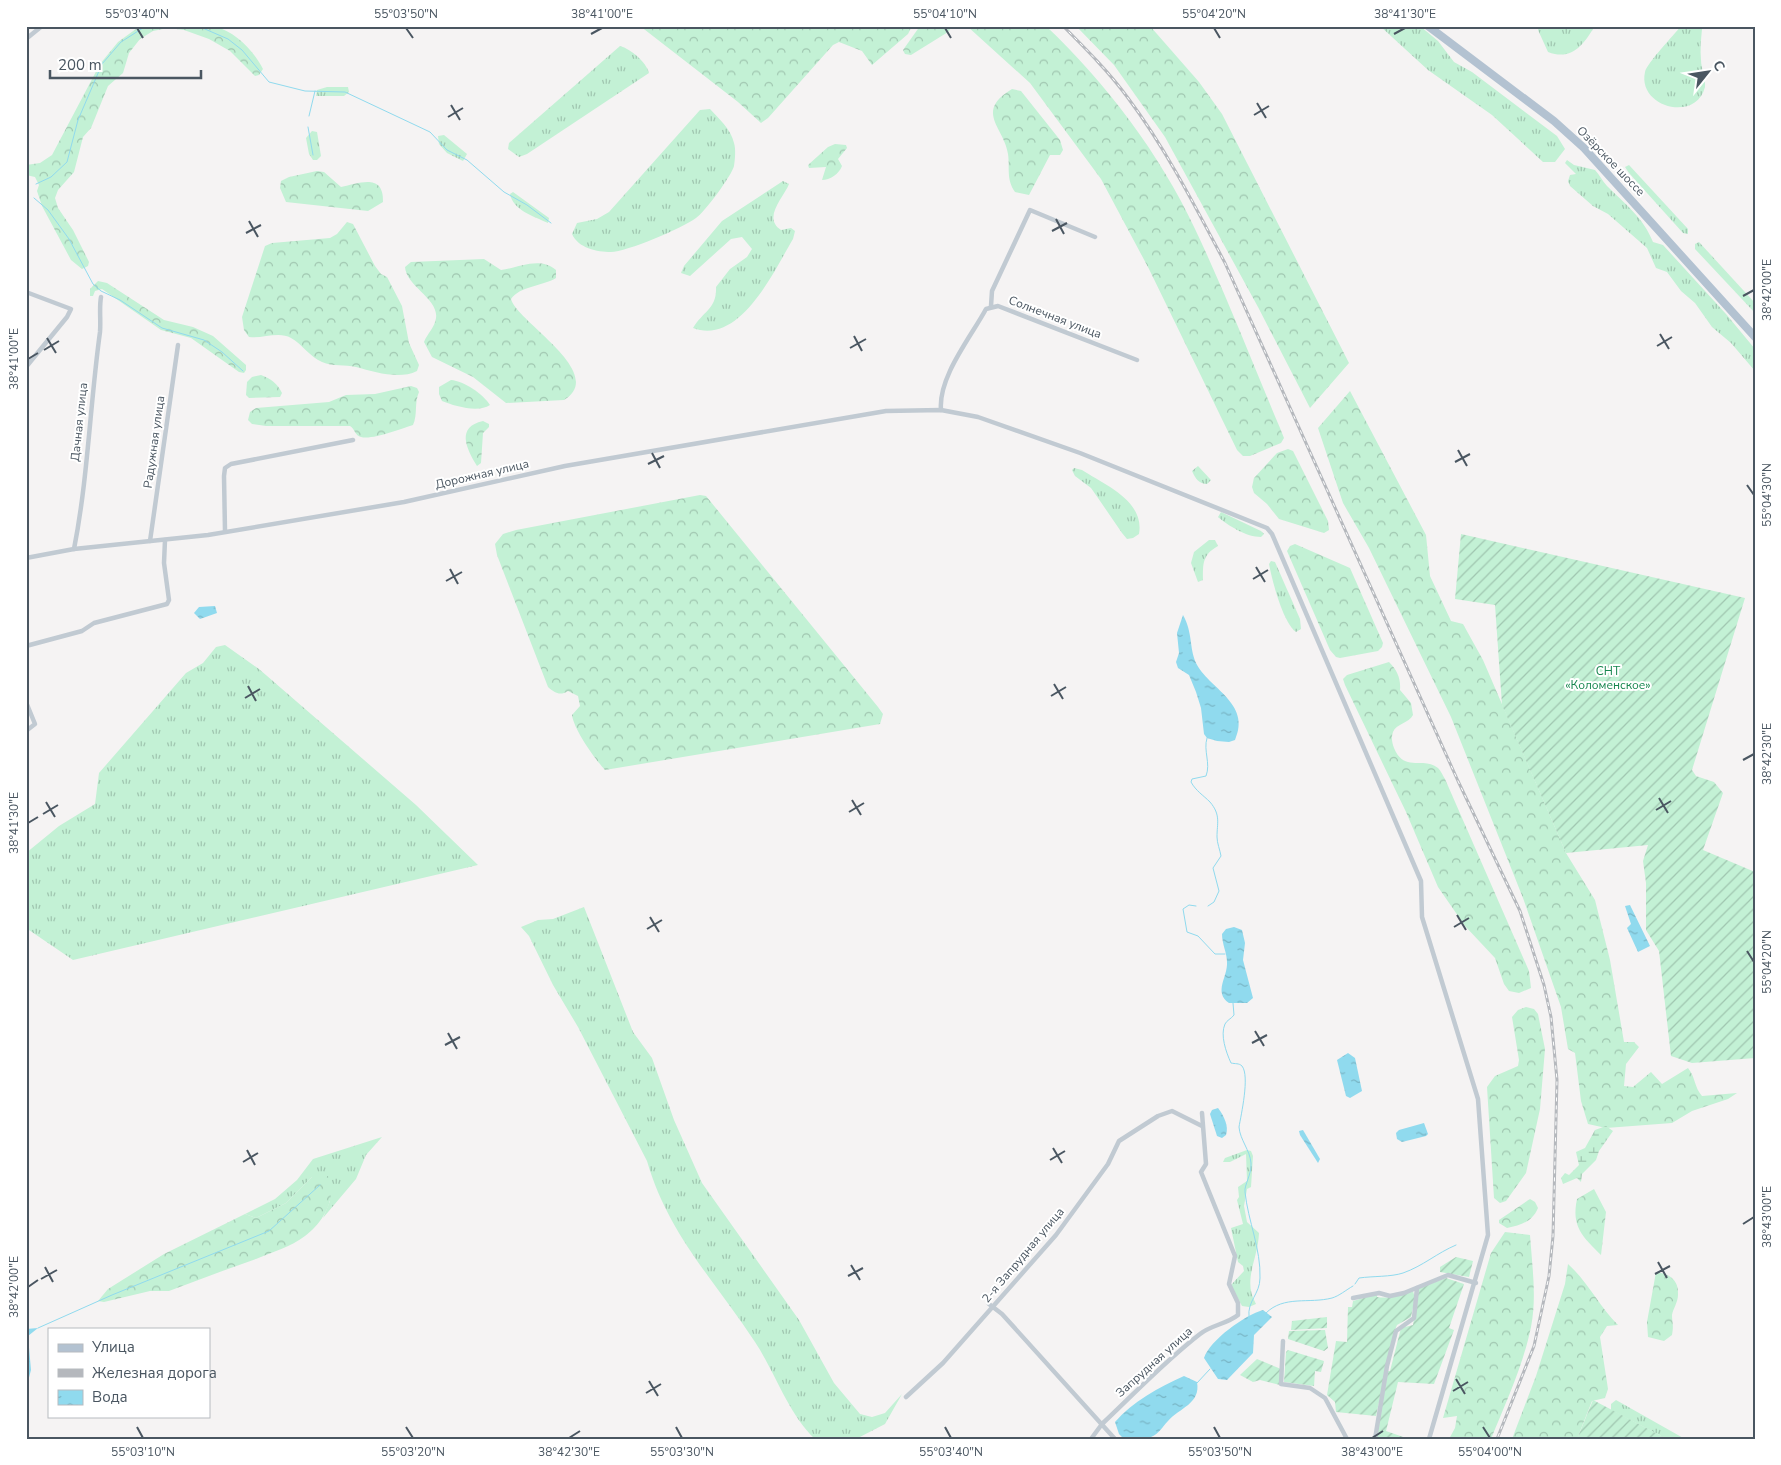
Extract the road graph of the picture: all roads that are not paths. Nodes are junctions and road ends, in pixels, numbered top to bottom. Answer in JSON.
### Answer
{"nodes":[{"id":1,"x":42,"y":26,"type":"edge"},
{"id":2,"x":1428,"y":26,"type":"edge"},
{"id":3,"x":26,"y":39,"type":"edge"},
{"id":4,"x":1096,"y":237,"type":"dead end"},
{"id":5,"x":26,"y":292,"type":"edge"},
{"id":6,"x":101,"y":297,"type":"dead end"},
{"id":7,"x":991,"y":306,"type":"junction"},
{"id":8,"x":1755,"y":337,"type":"edge"},
{"id":9,"x":178,"y":345,"type":"dead end"},
{"id":10,"x":1138,"y":360,"type":"dead end"},
{"id":11,"x":26,"y":367,"type":"edge"},
{"id":12,"x":941,"y":410,"type":"junction"},
{"id":13,"x":353,"y":440,"type":"dead end"},
{"id":14,"x":225,"y":531,"type":"junction"},
{"id":15,"x":165,"y":540,"type":"junction"},
{"id":16,"x":150,"y":541,"type":"junction"},
{"id":17,"x":74,"y":550,"type":"junction"},
{"id":18,"x":26,"y":558,"type":"edge"},
{"id":19,"x":26,"y":646,"type":"edge"},
{"id":20,"x":26,"y":702,"type":"edge"},
{"id":21,"x":26,"y":731,"type":"edge"},
{"id":22,"x":1202,"y":1113,"type":"dead end"},
{"id":23,"x":1202,"y":1126,"type":"junction"},
{"id":24,"x":1476,"y":1282,"type":"junction"},
{"id":25,"x":1417,"y":1288,"type":"junction"},
{"id":26,"x":1353,"y":1298,"type":"dead end"},
{"id":27,"x":991,"y":1306,"type":"junction"},
{"id":28,"x":1283,"y":1341,"type":"dead end"},
{"id":29,"x":906,"y":1397,"type":"dead end"},
{"id":30,"x":1102,"y":1424,"type":"junction"},
{"id":31,"x":1090,"y":1439,"type":"edge"},
{"id":32,"x":1115,"y":1439,"type":"edge"},
{"id":33,"x":1347,"y":1439,"type":"edge"},
{"id":34,"x":1375,"y":1439,"type":"edge"},
{"id":35,"x":1429,"y":1439,"type":"edge"}],
"edges":[{"from":1,"to":3,"type":"street"},
{"from":2,"to":8,"type":"main road","name":"Озёрское шоссе"},
{"from":4,"to":7,"type":"street"},
{"from":5,"to":11,"type":"street"},
{"from":6,"to":17,"type":"street","name":"Дачная улица"},
{"from":7,"to":10,"type":"street","name":"Солнечная улица"},
{"from":7,"to":12,"type":"street","name":"Солнечная улица"},
{"from":9,"to":16,"type":"street","name":"Радужная улица"},
{"from":12,"to":14,"type":"street","name":"Дорожная улица"},
{"from":12,"to":24,"type":"street","name":"Дорожная улица"},
{"from":13,"to":14,"type":"street"},
{"from":14,"to":15,"type":"street","name":"Дорожная улица"},
{"from":15,"to":16,"type":"street","name":"Дорожная улица"},
{"from":15,"to":19,"type":"street"},
{"from":16,"to":17,"type":"street","name":"Дорожная улица"},
{"from":17,"to":18,"type":"street","name":"Дорожная улица"},
{"from":20,"to":21,"type":"street"},
{"from":22,"to":23,"type":"street","name":"Запрудная улица"},
{"from":23,"to":27,"type":"street","name":"2-я Запрудная улица"},
{"from":23,"to":30,"type":"street","name":"Запрудная улица"},
{"from":24,"to":25,"type":"street"},
{"from":24,"to":35,"type":"street","name":"Дорожная улица"},
{"from":25,"to":26,"type":"street"},
{"from":25,"to":34,"type":"street"},
{"from":27,"to":29,"type":"street","name":"2-я Запрудная улица"},
{"from":27,"to":30,"type":"street"},
{"from":28,"to":33,"type":"street"},
{"from":30,"to":31,"type":"street","name":"Запрудная улица"},
{"from":30,"to":32,"type":"street"}]}
